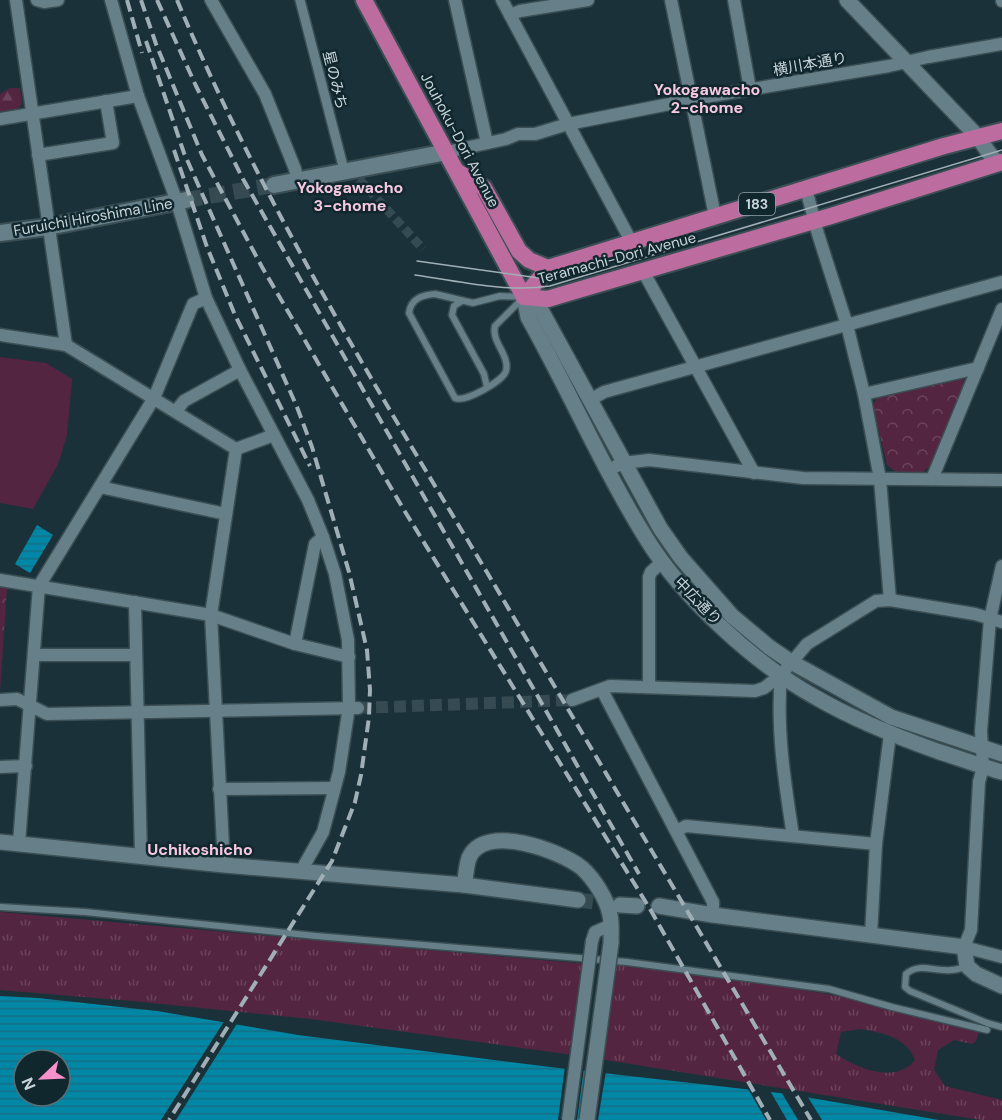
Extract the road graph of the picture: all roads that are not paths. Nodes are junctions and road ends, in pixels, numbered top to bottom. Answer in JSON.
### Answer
{"nodes":[{"id":1,"x":16,"y":0,"type":"edge"},
{"id":2,"x":38,"y":0,"type":"edge"},
{"id":3,"x":58,"y":0,"type":"edge"},
{"id":4,"x":111,"y":0,"type":"edge"},
{"id":5,"x":211,"y":0,"type":"edge"},
{"id":6,"x":300,"y":0,"type":"edge"},
{"id":7,"x":364,"y":0,"type":"edge"},
{"id":8,"x":455,"y":0,"type":"edge"},
{"id":9,"x":502,"y":0,"type":"edge"},
{"id":10,"x":588,"y":0,"type":"edge"},
{"id":11,"x":671,"y":0,"type":"edge"},
{"id":12,"x":734,"y":0,"type":"edge"},
{"id":13,"x":847,"y":0,"type":"edge"},
{"id":14,"x":510,"y":15,"type":"junction"},
{"id":15,"x":1002,"y":44,"type":"edge"},
{"id":16,"x":906,"y":62,"type":"junction"},
{"id":17,"x":750,"y":89,"type":"junction"},
{"id":18,"x":138,"y":96,"type":"junction"},
{"id":19,"x":691,"y":100,"type":"junction"},
{"id":20,"x":106,"y":101,"type":"junction"},
{"id":21,"x":33,"y":114,"type":"junction"},
{"id":22,"x":0,"y":119,"type":"edge"},
{"id":23,"x":568,"y":124,"type":"junction"},
{"id":24,"x":1002,"y":131,"type":"edge"},
{"id":25,"x":977,"y":136,"type":"junction"},
{"id":26,"x":487,"y":143,"type":"junction"},
{"id":27,"x":447,"y":152,"type":"junction"},
{"id":28,"x":38,"y":155,"type":"junction"},
{"id":29,"x":1000,"y":163,"type":"edge"},
{"id":30,"x":343,"y":166,"type":"dead end"},
{"id":31,"x":458,"y":171,"type":"junction"},
{"id":32,"x":298,"y":181,"type":"junction"},
{"id":33,"x":274,"y":185,"type":"tunnel mouth"},
{"id":34,"x":806,"y":189,"type":"junction"},
{"id":35,"x":182,"y":201,"type":"junction"},
{"id":36,"x":715,"y":216,"type":"junction"},
{"id":37,"x":814,"y":220,"type":"junction"},
{"id":38,"x":48,"y":227,"type":"junction"},
{"id":39,"x":0,"y":233,"type":"edge"},
{"id":40,"x":631,"y":241,"type":"junction"},
{"id":41,"x":548,"y":267,"type":"junction"},
{"id":42,"x":643,"y":271,"type":"junction"},
{"id":43,"x":1002,"y":282,"type":"edge"},
{"id":44,"x":524,"y":297,"type":"junction"},
{"id":45,"x":206,"y":298,"type":"junction"},
{"id":46,"x":462,"y":301,"type":"junction"},
{"id":47,"x":1002,"y":309,"type":"edge"},
{"id":48,"x":847,"y":325,"type":"junction"},
{"id":49,"x":0,"y":335,"type":"edge"},
{"id":50,"x":66,"y":345,"type":"junction"},
{"id":51,"x":696,"y":367,"type":"junction"},
{"id":52,"x":978,"y":368,"type":"junction"},
{"id":53,"x":240,"y":370,"type":"junction"},
{"id":54,"x":487,"y":387,"type":"junction"},
{"id":55,"x":864,"y":394,"type":"junction"},
{"id":56,"x":154,"y":398,"type":"junction"},
{"id":57,"x":590,"y":400,"type":"junction"},
{"id":58,"x":176,"y":411,"type":"junction"},
{"id":59,"x":274,"y":435,"type":"junction"},
{"id":60,"x":236,"y":449,"type":"junction"},
{"id":61,"x":623,"y":463,"type":"junction"},
{"id":62,"x":608,"y":470,"type":"junction"},
{"id":63,"x":754,"y":473,"type":"junction"},
{"id":64,"x":880,"y":479,"type":"junction"},
{"id":65,"x":932,"y":479,"type":"junction"},
{"id":66,"x":1002,"y":480,"type":"edge"},
{"id":67,"x":100,"y":487,"type":"junction"},
{"id":68,"x":226,"y":514,"type":"junction"},
{"id":69,"x":323,"y":537,"type":"junction"},
{"id":70,"x":662,"y":562,"type":"junction"},
{"id":71,"x":1002,"y":566,"type":"edge"},
{"id":72,"x":0,"y":580,"type":"edge"},
{"id":73,"x":39,"y":586,"type":"junction"},
{"id":74,"x":890,"y":600,"type":"junction"},
{"id":75,"x":135,"y":602,"type":"junction"},
{"id":76,"x":211,"y":615,"type":"junction"},
{"id":77,"x":996,"y":621,"type":"edge"},
{"id":78,"x":295,"y":644,"type":"junction"},
{"id":79,"x":34,"y":655,"type":"junction"},
{"id":80,"x":135,"y":655,"type":"junction"},
{"id":81,"x":349,"y":657,"type":"junction"},
{"id":82,"x":791,"y":662,"type":"junction"},
{"id":83,"x":782,"y":675,"type":"junction"},
{"id":84,"x":649,"y":687,"type":"junction"},
{"id":85,"x":602,"y":690,"type":"junction"},
{"id":86,"x":0,"y":700,"type":"edge"},
{"id":87,"x":572,"y":700,"type":"tunnel mouth"},
{"id":88,"x":31,"y":706,"type":"junction"},
{"id":89,"x":353,"y":707,"type":"junction"},
{"id":90,"x":215,"y":710,"type":"junction"},
{"id":91,"x":137,"y":713,"type":"junction"},
{"id":92,"x":890,"y":734,"type":"junction"},
{"id":93,"x":982,"y":749,"type":"junction"},
{"id":94,"x":1002,"y":754,"type":"edge"},
{"id":95,"x":26,"y":766,"type":"junction"},
{"id":96,"x":0,"y":767,"type":"edge"},
{"id":97,"x":983,"y":767,"type":"junction"},
{"id":98,"x":1002,"y":771,"type":"edge"},
{"id":99,"x":334,"y":788,"type":"junction"},
{"id":100,"x":219,"y":789,"type":"junction"},
{"id":101,"x":676,"y":831,"type":"junction"},
{"id":102,"x":793,"y":836,"type":"junction"},
{"id":103,"x":0,"y":842,"type":"edge"},
{"id":104,"x":19,"y":843,"type":"junction"},
{"id":105,"x":876,"y":844,"type":"junction"},
{"id":106,"x":141,"y":856,"type":"junction"},
{"id":107,"x":224,"y":865,"type":"junction"},
{"id":108,"x":301,"y":872,"type":"junction"},
{"id":109,"x":464,"y":885,"type":"junction"},
{"id":110,"x":578,"y":900,"type":"tunnel mouth"},
{"id":111,"x":620,"y":905,"type":"tunnel mouth"},
{"id":112,"x":637,"y":906,"type":"dead end"},
{"id":113,"x":659,"y":906,"type":"dead end"},
{"id":114,"x":0,"y":907,"type":"edge"},
{"id":115,"x":713,"y":915,"type":"junction"},
{"id":116,"x":611,"y":925,"type":"junction"},
{"id":117,"x":871,"y":935,"type":"junction"},
{"id":118,"x":964,"y":946,"type":"junction"},
{"id":119,"x":1002,"y":957,"type":"edge"},
{"id":120,"x":967,"y":966,"type":"junction"},
{"id":121,"x":1002,"y":986,"type":"edge"},
{"id":122,"x":1002,"y":1027,"type":"edge"},
{"id":123,"x":987,"y":1029,"type":"junction"},
{"id":124,"x":568,"y":1120,"type":"edge"},
{"id":125,"x":588,"y":1120,"type":"edge"}],
"edges":[{"from":1,"to":21,"type":"street"},
{"from":2,"to":3,"type":"street"},
{"from":4,"to":18,"type":"street"},
{"from":5,"to":32,"type":"street"},
{"from":6,"to":30,"type":"street","name":"星のみち"},
{"from":7,"to":27,"type":"highway","name":"Jouhoku-Dori Avenue"},
{"from":8,"to":26,"type":"street"},
{"from":9,"to":14,"type":"street"},
{"from":10,"to":14,"type":"street"},
{"from":11,"to":19,"type":"street"},
{"from":12,"to":17,"type":"street"},
{"from":13,"to":16,"type":"street"},
{"from":14,"to":23,"type":"street"},
{"from":15,"to":16,"type":"street","name":"横川本通り"},
{"from":16,"to":17,"type":"street","name":"横川本通り"},
{"from":16,"to":25,"type":"street"},
{"from":17,"to":19,"type":"street","name":"横川本通り"},
{"from":18,"to":20,"type":"street"},
{"from":18,"to":35,"type":"street"},
{"from":19,"to":23,"type":"street","name":"横川本通り"},
{"from":19,"to":36,"type":"street"},
{"from":20,"to":21,"type":"street"},
{"from":20,"to":28,"type":"street"},
{"from":21,"to":22,"type":"street"},
{"from":21,"to":28,"type":"street"},
{"from":23,"to":26,"type":"street","name":"横川本通り"},
{"from":23,"to":40,"type":"street"},
{"from":24,"to":25,"type":"highway","name":"Teramachi-Dori Avenue","number":"183"},
{"from":25,"to":29,"type":"street"},
{"from":25,"to":34,"type":"highway","name":"Teramachi-Dori Avenue","number":"183"},
{"from":26,"to":27,"type":"street","name":"横川本通り"},
{"from":27,"to":31,"type":"highway","name":"Jouhoku-Dori Avenue"},
{"from":27,"to":32,"type":"main road"},
{"from":28,"to":38,"type":"street"},
{"from":29,"to":37,"type":"highway","name":"Teramachi-Dori Avenue","number":"183"},
{"from":31,"to":41,"type":"highway"},
{"from":31,"to":44,"type":"highway","name":"Jouhoku-Dori Avenue"},
{"from":32,"to":33,"type":"main road"},
{"from":34,"to":36,"type":"highway","name":"Teramachi-Dori Avenue","number":"183"},
{"from":34,"to":37,"type":"street"},
{"from":35,"to":38,"type":"main road","name":"Furuichi Hiroshima Line"},
{"from":35,"to":45,"type":"street"},
{"from":36,"to":40,"type":"highway","name":"Teramachi-Dori Avenue","number":"183"},
{"from":37,"to":42,"type":"highway","name":"Teramachi-Dori Avenue","number":"183"},
{"from":37,"to":48,"type":"street"},
{"from":38,"to":39,"type":"main road","name":"Furuichi Hiroshima Line"},
{"from":38,"to":50,"type":"street"},
{"from":40,"to":41,"type":"highway","name":"Teramachi-Dori Avenue","number":"183"},
{"from":41,"to":44,"type":"highway","name":"Teramachi-Dori Avenue"},
{"from":42,"to":44,"type":"highway","name":"Teramachi-Dori Avenue","number":"183"},
{"from":42,"to":51,"type":"street"},
{"from":43,"to":48,"type":"street"},
{"from":44,"to":46,"type":"lane"},
{"from":44,"to":54,"type":"lane"},
{"from":44,"to":57,"type":"street"},
{"from":44,"to":62,"type":"street","name":"中広通り"},
{"from":45,"to":53,"type":"street"},
{"from":45,"to":56,"type":"street"},
{"from":46,"to":54,"type":"lane"},
{"from":46,"to":54,"type":"lane"},
{"from":47,"to":52,"type":"street"},
{"from":48,"to":51,"type":"street"},
{"from":48,"to":55,"type":"street"},
{"from":49,"to":50,"type":"street"},
{"from":50,"to":56,"type":"street"},
{"from":51,"to":57,"type":"street"},
{"from":51,"to":63,"type":"street"},
{"from":52,"to":55,"type":"street"},
{"from":52,"to":65,"type":"street"},
{"from":53,"to":58,"type":"street"},
{"from":53,"to":59,"type":"street"},
{"from":55,"to":64,"type":"street"},
{"from":56,"to":58,"type":"street"},
{"from":56,"to":67,"type":"street"},
{"from":57,"to":61,"type":"street"},
{"from":58,"to":60,"type":"street"},
{"from":59,"to":60,"type":"street"},
{"from":59,"to":69,"type":"street"},
{"from":60,"to":68,"type":"street"},
{"from":61,"to":62,"type":"street"},
{"from":61,"to":63,"type":"street"},
{"from":61,"to":82,"type":"street"},
{"from":62,"to":70,"type":"street","name":"中広通り"},
{"from":63,"to":64,"type":"street"},
{"from":64,"to":65,"type":"street"},
{"from":64,"to":74,"type":"street"},
{"from":65,"to":66,"type":"street"},
{"from":67,"to":68,"type":"street"},
{"from":67,"to":73,"type":"street"},
{"from":68,"to":76,"type":"street"},
{"from":69,"to":78,"type":"street"},
{"from":69,"to":81,"type":"street"},
{"from":70,"to":83,"type":"street","name":"中広通り"},
{"from":70,"to":84,"type":"street"},
{"from":71,"to":77,"type":"street"},
{"from":72,"to":73,"type":"street"},
{"from":73,"to":75,"type":"street"},
{"from":73,"to":79,"type":"street"},
{"from":74,"to":77,"type":"street"},
{"from":74,"to":82,"type":"street"},
{"from":75,"to":76,"type":"street"},
{"from":75,"to":80,"type":"street"},
{"from":76,"to":78,"type":"street"},
{"from":76,"to":90,"type":"street"},
{"from":77,"to":93,"type":"street"},
{"from":78,"to":81,"type":"street"},
{"from":79,"to":80,"type":"street"},
{"from":79,"to":88,"type":"street"},
{"from":80,"to":91,"type":"street"},
{"from":81,"to":89,"type":"street"},
{"from":82,"to":83,"type":"street"},
{"from":82,"to":93,"type":"street"},
{"from":83,"to":84,"type":"street"},
{"from":83,"to":92,"type":"street","name":"中広通り"},
{"from":83,"to":102,"type":"street"},
{"from":84,"to":85,"type":"street"},
{"from":85,"to":87,"type":"street"},
{"from":85,"to":101,"type":"street"},
{"from":86,"to":88,"type":"street"},
{"from":88,"to":91,"type":"street"},
{"from":88,"to":95,"type":"street"},
{"from":89,"to":90,"type":"street"},
{"from":89,"to":99,"type":"street"},
{"from":90,"to":91,"type":"street"},
{"from":90,"to":100,"type":"street"},
{"from":91,"to":106,"type":"street"},
{"from":92,"to":97,"type":"street","name":"中広通り"},
{"from":92,"to":105,"type":"street"},
{"from":93,"to":94,"type":"street"},
{"from":93,"to":97,"type":"street"},
{"from":95,"to":96,"type":"street"},
{"from":95,"to":104,"type":"street"},
{"from":97,"to":98,"type":"street","name":"中広通り"},
{"from":97,"to":118,"type":"street"},
{"from":99,"to":100,"type":"street"},
{"from":99,"to":108,"type":"street"},
{"from":100,"to":107,"type":"street"},
{"from":101,"to":102,"type":"street"},
{"from":101,"to":115,"type":"street"},
{"from":102,"to":105,"type":"street"},
{"from":103,"to":104,"type":"street"},
{"from":104,"to":106,"type":"street"},
{"from":105,"to":117,"type":"street"},
{"from":106,"to":107,"type":"street"},
{"from":107,"to":108,"type":"street"},
{"from":108,"to":109,"type":"street"},
{"from":109,"to":110,"type":"street"},
{"from":109,"to":116,"type":"street"},
{"from":111,"to":112,"type":"street"},
{"from":113,"to":115,"type":"street"},
{"from":114,"to":123,"type":"lane"},
{"from":115,"to":117,"type":"street"},
{"from":116,"to":124,"type":"street","bridge":true},
{"from":116,"to":125,"type":"street","bridge":true},
{"from":117,"to":118,"type":"street"},
{"from":118,"to":119,"type":"street"},
{"from":118,"to":120,"type":"street"},
{"from":120,"to":121,"type":"street"},
{"from":120,"to":123,"type":"lane"},
{"from":122,"to":123,"type":"lane"}]}
